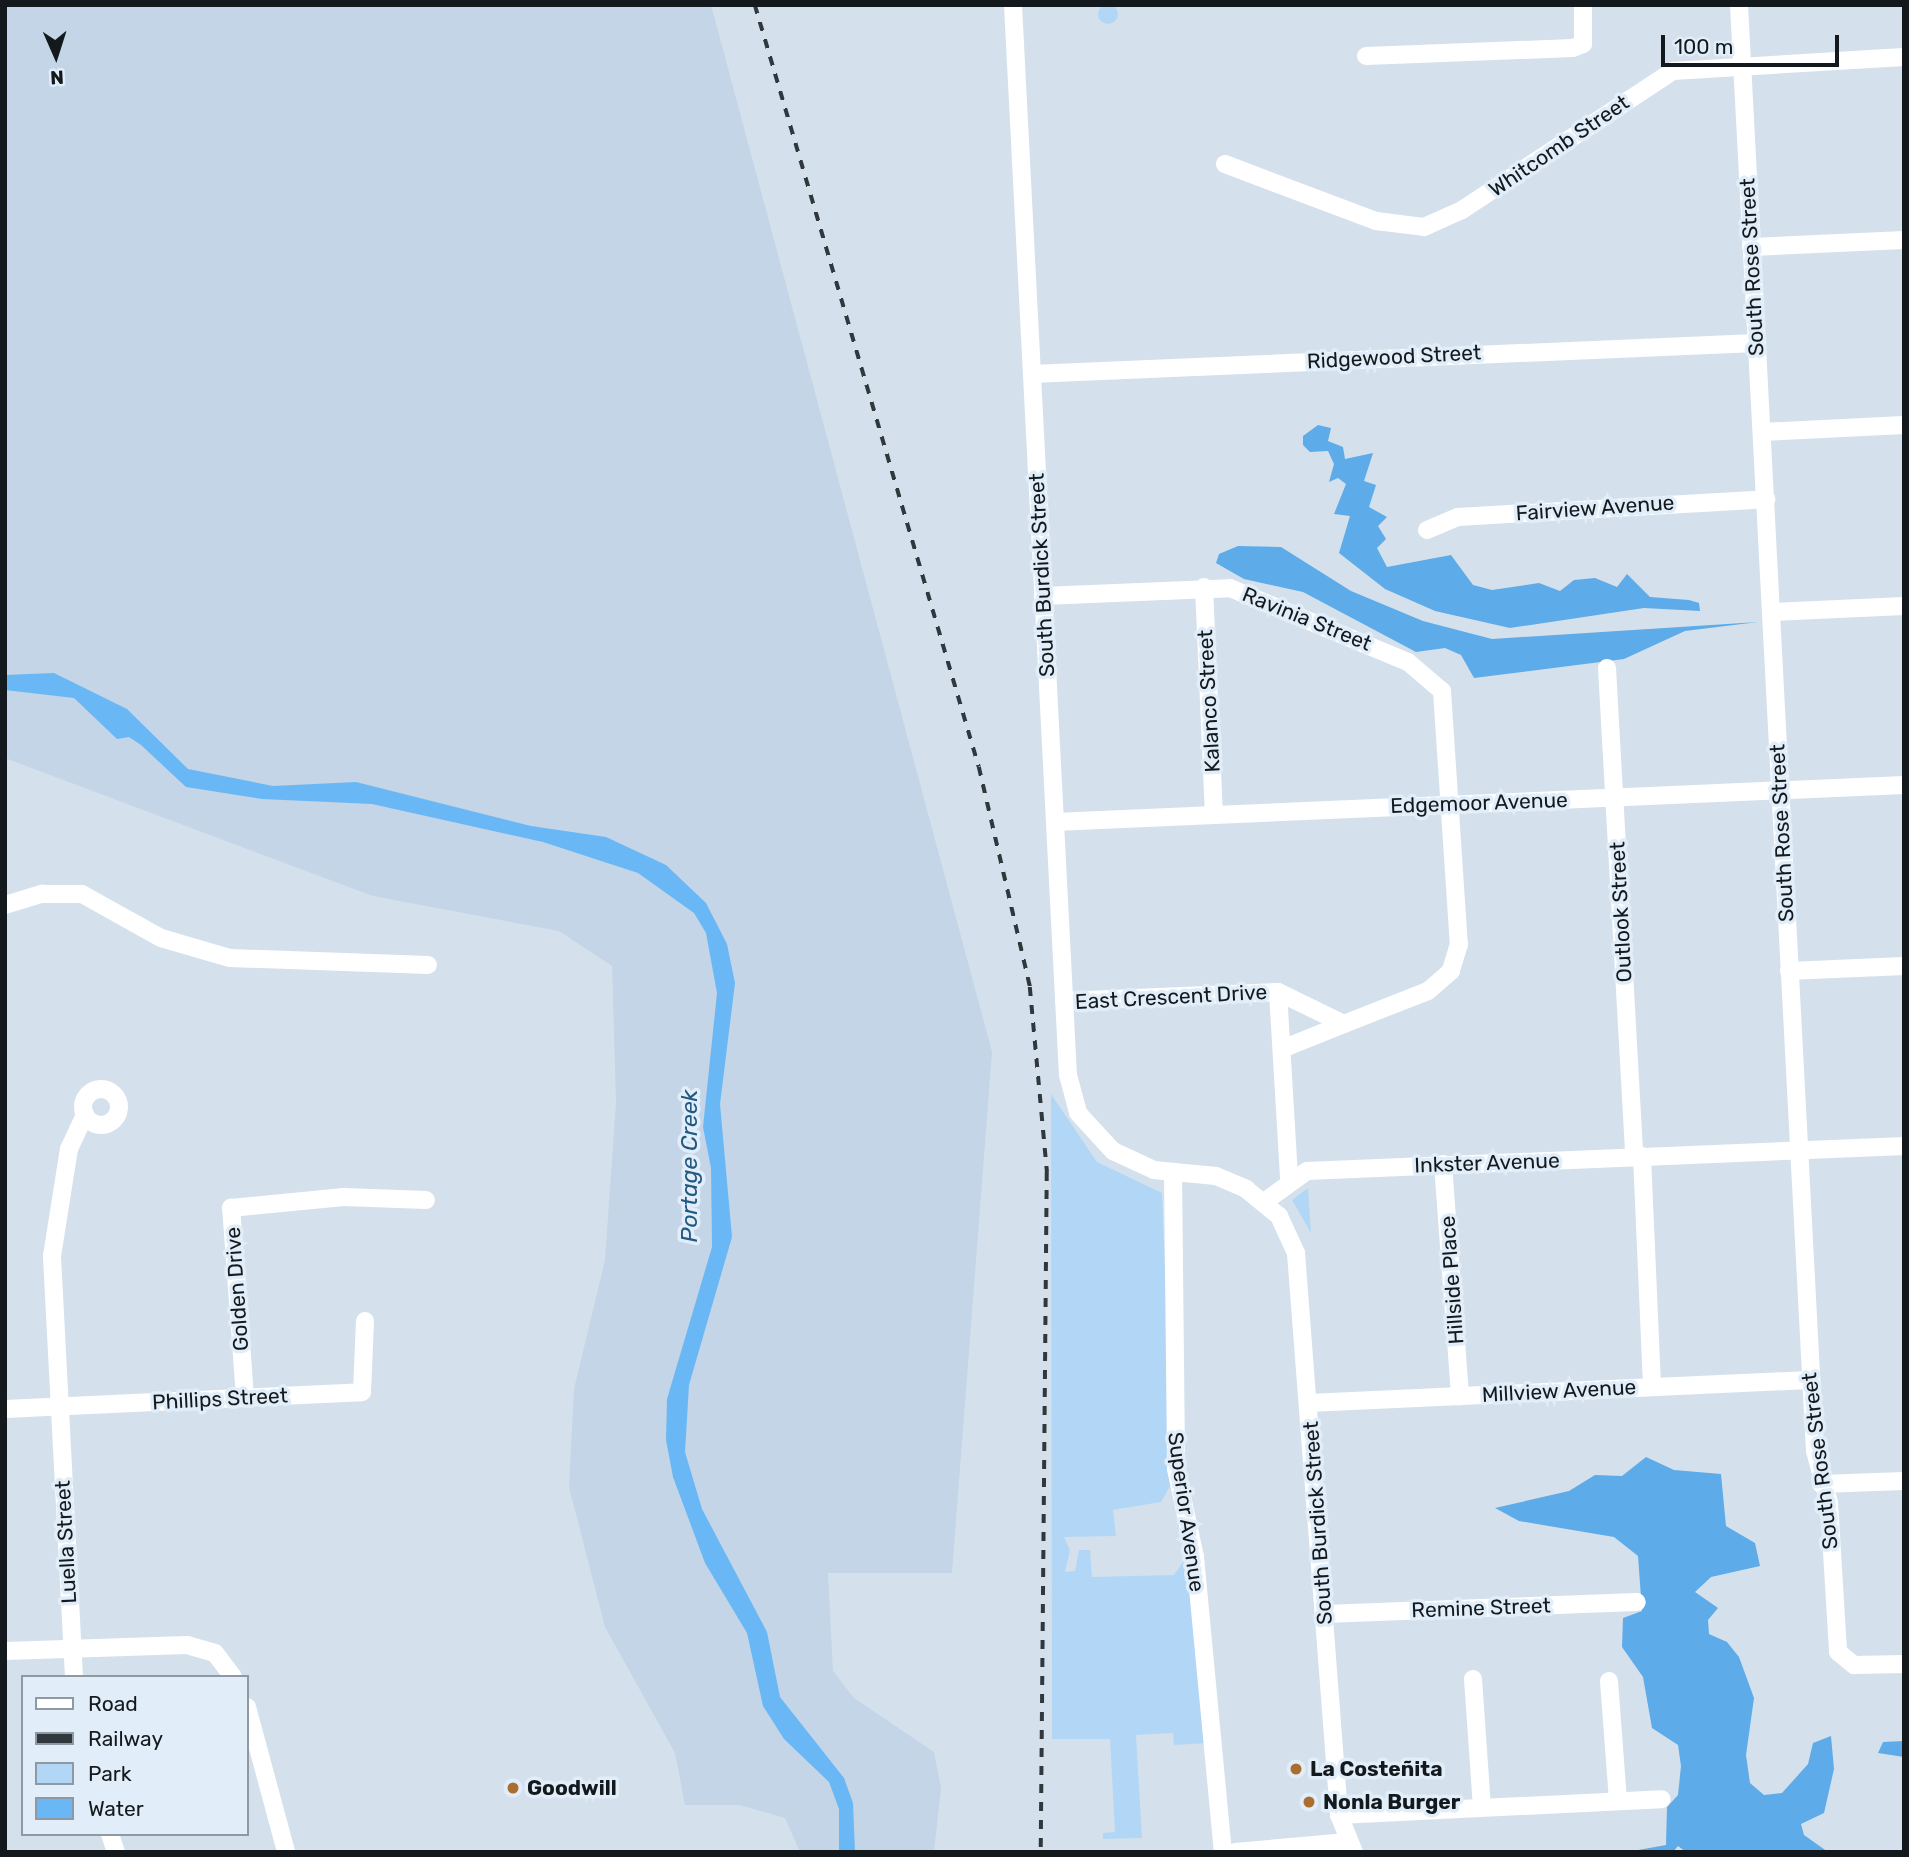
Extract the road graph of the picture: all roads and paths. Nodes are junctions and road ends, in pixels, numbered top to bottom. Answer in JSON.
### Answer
{"nodes":[{"id":1,"x":1013,"y":5,"type":"edge"},
{"id":2,"x":1583,"y":5,"type":"edge"},
{"id":3,"x":1740,"y":5,"type":"edge"},
{"id":4,"x":1366,"y":56,"type":"dead end"},
{"id":5,"x":1904,"y":57,"type":"edge"},
{"id":6,"x":1742,"y":64,"type":"junction"},
{"id":7,"x":1225,"y":164,"type":"dead end"},
{"id":8,"x":1904,"y":240,"type":"edge"},
{"id":9,"x":1751,"y":247,"type":"junction"},
{"id":10,"x":1756,"y":343,"type":"junction"},
{"id":11,"x":1032,"y":374,"type":"junction"},
{"id":12,"x":1904,"y":425,"type":"edge"},
{"id":13,"x":1762,"y":432,"type":"junction"},
{"id":14,"x":1766,"y":499,"type":"junction"},
{"id":15,"x":1427,"y":530,"type":"dead end"},
{"id":16,"x":1204,"y":587,"type":"junction"},
{"id":17,"x":1043,"y":596,"type":"junction"},
{"id":18,"x":1904,"y":606,"type":"edge"},
{"id":19,"x":1772,"y":612,"type":"junction"},
{"id":20,"x":1607,"y":668,"type":"dead end"},
{"id":21,"x":1904,"y":785,"type":"edge"},
{"id":22,"x":1780,"y":790,"type":"junction"},
{"id":23,"x":1615,"y":798,"type":"junction"},
{"id":24,"x":1451,"y":803,"type":"junction"},
{"id":25,"x":1214,"y":814,"type":"junction"},
{"id":26,"x":1055,"y":822,"type":"junction"},
{"id":27,"x":5,"y":905,"type":"edge"},
{"id":28,"x":428,"y":965,"type":"dead end"},
{"id":29,"x":1904,"y":966,"type":"edge"},
{"id":30,"x":1789,"y":971,"type":"junction"},
{"id":31,"x":1278,"y":992,"type":"junction"},
{"id":32,"x":1064,"y":1001,"type":"junction"},
{"id":33,"x":1344,"y":1024,"type":"junction"},
{"id":34,"x":1282,"y":1049,"type":"junction"},
{"id":35,"x":85,"y":1115,"type":"dead end"},
{"id":36,"x":1904,"y":1146,"type":"edge"},
{"id":37,"x":1799,"y":1151,"type":"junction"},
{"id":38,"x":1638,"y":1156,"type":"junction"},
{"id":39,"x":1443,"y":1164,"type":"junction"},
{"id":40,"x":1172,"y":1172,"type":"junction"},
{"id":41,"x":1289,"y":1179,"type":"junction"},
{"id":42,"x":426,"y":1200,"type":"dead end"},
{"id":43,"x":1264,"y":1202,"type":"junction"},
{"id":44,"x":365,"y":1321,"type":"dead end"},
{"id":45,"x":1809,"y":1380,"type":"junction"},
{"id":46,"x":1652,"y":1387,"type":"junction"},
{"id":47,"x":1460,"y":1396,"type":"junction"},
{"id":48,"x":245,"y":1397,"type":"junction"},
{"id":49,"x":1309,"y":1403,"type":"junction"},
{"id":50,"x":63,"y":1407,"type":"junction"},
{"id":51,"x":5,"y":1409,"type":"edge"},
{"id":52,"x":1904,"y":1481,"type":"edge"},
{"id":53,"x":1821,"y":1484,"type":"junction"},
{"id":54,"x":1637,"y":1602,"type":"dead end"},
{"id":55,"x":1325,"y":1614,"type":"junction"},
{"id":56,"x":5,"y":1651,"type":"edge"},
{"id":57,"x":72,"y":1653,"type":"junction"},
{"id":58,"x":1904,"y":1664,"type":"edge"},
{"id":59,"x":228,"y":1669,"type":"edge"},
{"id":60,"x":74,"y":1675,"type":"edge"},
{"id":61,"x":1474,"y":1679,"type":"dead end"},
{"id":62,"x":1609,"y":1681,"type":"dead end"},
{"id":63,"x":248,"y":1711,"type":"edge"},
{"id":64,"x":1662,"y":1799,"type":"dead end"},
{"id":65,"x":1618,"y":1801,"type":"junction"},
{"id":66,"x":1482,"y":1807,"type":"junction"},
{"id":67,"x":1339,"y":1815,"type":"junction"},
{"id":68,"x":1351,"y":1847,"type":"edge"},
{"id":69,"x":1268,"y":1851,"type":"edge"},
{"id":70,"x":286,"y":1852,"type":"edge"},
{"id":71,"x":1223,"y":1852,"type":"edge"},
{"id":72,"x":1235,"y":1852,"type":"edge"}],
"edges":[{"from":1,"to":11,"type":"street","name":"South Burdick Street"},
{"from":2,"to":4,"type":"street"},
{"from":3,"to":6,"type":"street","name":"South Rose Street"},
{"from":5,"to":6,"type":"street","name":"Whitcomb Street"},
{"from":6,"to":7,"type":"street","name":"Whitcomb Street"},
{"from":6,"to":9,"type":"street","name":"South Rose Street"},
{"from":8,"to":9,"type":"street"},
{"from":9,"to":10,"type":"street","name":"South Rose Street"},
{"from":10,"to":11,"type":"street","name":"Ridgewood Street"},
{"from":10,"to":13,"type":"street","name":"South Rose Street"},
{"from":11,"to":17,"type":"street","name":"South Burdick Street"},
{"from":12,"to":13,"type":"street"},
{"from":13,"to":14,"type":"street","name":"South Rose Street"},
{"from":14,"to":15,"type":"street","name":"Fairview Avenue"},
{"from":14,"to":19,"type":"street","name":"South Rose Street"},
{"from":16,"to":17,"type":"street","name":"Ravinia Street"},
{"from":16,"to":24,"type":"street","name":"Ravinia Street"},
{"from":16,"to":25,"type":"street","name":"Kalanco Street"},
{"from":17,"to":26,"type":"street","name":"South Burdick Street"},
{"from":18,"to":19,"type":"street"},
{"from":19,"to":22,"type":"street","name":"South Rose Street"},
{"from":20,"to":23,"type":"street","name":"Outlook Street"},
{"from":21,"to":22,"type":"street","name":"Edgemoor Avenue"},
{"from":22,"to":23,"type":"street","name":"Edgemoor Avenue"},
{"from":22,"to":30,"type":"street","name":"South Rose Street"},
{"from":23,"to":24,"type":"street","name":"Edgemoor Avenue"},
{"from":23,"to":38,"type":"street","name":"Outlook Street"},
{"from":24,"to":25,"type":"street","name":"Edgemoor Avenue"},
{"from":24,"to":33,"type":"street"},
{"from":25,"to":26,"type":"street","name":"Edgemoor Avenue"},
{"from":26,"to":32,"type":"street","name":"South Burdick Street"},
{"from":27,"to":28,"type":"street"},
{"from":29,"to":30,"type":"street"},
{"from":30,"to":37,"type":"street","name":"South Rose Street"},
{"from":31,"to":32,"type":"street","name":"East Crescent Drive"},
{"from":31,"to":33,"type":"street"},
{"from":31,"to":34,"type":"street"},
{"from":32,"to":40,"type":"street","name":"South Burdick Street"},
{"from":33,"to":34,"type":"street"},
{"from":34,"to":41,"type":"street"},
{"from":35,"to":50,"type":"street"},
{"from":36,"to":37,"type":"street","name":"Inkster Avenue"},
{"from":37,"to":38,"type":"street","name":"Inkster Avenue"},
{"from":37,"to":45,"type":"street","name":"South Rose Street"},
{"from":38,"to":39,"type":"street","name":"Inkster Avenue"},
{"from":38,"to":46,"type":"street","name":"Outlook Street"},
{"from":39,"to":41,"type":"street","name":"Inkster Avenue"},
{"from":39,"to":47,"type":"street","name":"Hillside Place"},
{"from":40,"to":43,"type":"street"},
{"from":40,"to":71,"type":"street","name":"Superior Avenue"},
{"from":41,"to":43,"type":"street","name":"Inkster Avenue"},
{"from":42,"to":48,"type":"street","name":"Golden Drive"},
{"from":43,"to":49,"type":"street","name":"South Burdick Street"},
{"from":44,"to":48,"type":"street","name":"Phillips Street"},
{"from":45,"to":46,"type":"street","name":"Millview Avenue"},
{"from":45,"to":53,"type":"street","name":"South Rose Street"},
{"from":46,"to":47,"type":"street","name":"Millview Avenue"},
{"from":47,"to":49,"type":"street","name":"Millview Avenue"},
{"from":48,"to":50,"type":"street","name":"Phillips Street"},
{"from":49,"to":55,"type":"street","name":"South Burdick Street"},
{"from":50,"to":51,"type":"street","name":"Phillips Street"},
{"from":50,"to":57,"type":"street","name":"Luella Street"},
{"from":52,"to":53,"type":"street"},
{"from":53,"to":58,"type":"street","name":"South Rose Street"},
{"from":54,"to":55,"type":"street","name":"Remine Street"},
{"from":55,"to":67,"type":"street","name":"South Burdick Street"},
{"from":56,"to":57,"type":"street"},
{"from":57,"to":59,"type":"street"},
{"from":57,"to":60,"type":"street","name":"Luella Street"},
{"from":61,"to":66,"type":"street"},
{"from":62,"to":65,"type":"street"},
{"from":63,"to":70,"type":"street"},
{"from":64,"to":65,"type":"street"},
{"from":65,"to":66,"type":"street"},
{"from":66,"to":67,"type":"street"},
{"from":67,"to":68,"type":"street","name":"South Burdick Street"},
{"from":68,"to":69,"type":"street"},
{"from":69,"to":72,"type":"street"}]}
